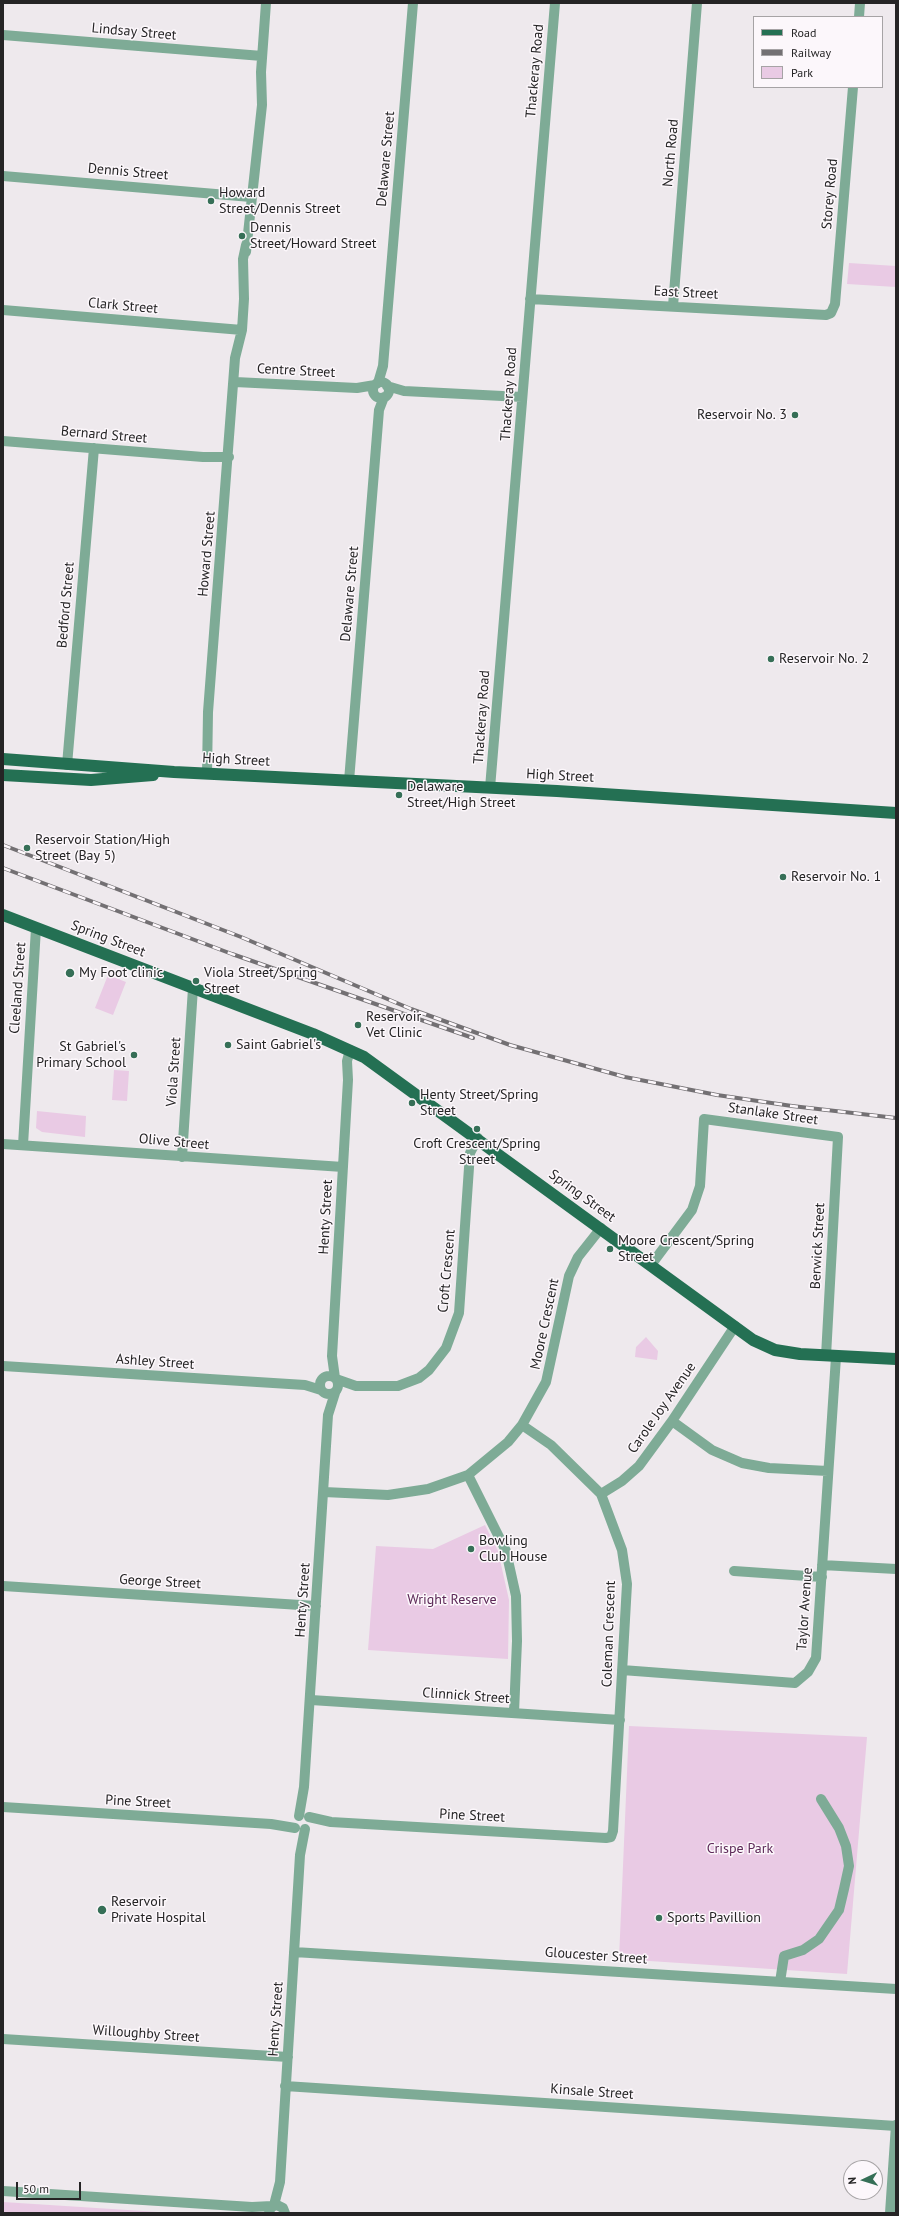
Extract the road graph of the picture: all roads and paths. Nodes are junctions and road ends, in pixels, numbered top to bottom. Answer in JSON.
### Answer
{"nodes":[{"id":1,"x":266,"y":3,"type":"edge"},
{"id":2,"x":413,"y":3,"type":"edge"},
{"id":3,"x":555,"y":3,"type":"edge"},
{"id":4,"x":697,"y":3,"type":"edge"},
{"id":5,"x":860,"y":3,"type":"edge"},
{"id":6,"x":859,"y":16,"type":"edge"},
{"id":7,"x":3,"y":35,"type":"edge"},
{"id":8,"x":262,"y":56,"type":"junction"},
{"id":9,"x":853,"y":88,"type":"edge"},
{"id":10,"x":3,"y":176,"type":"edge"},
{"id":11,"x":251,"y":197,"type":"junction"},
{"id":12,"x":530,"y":299,"type":"junction"},
{"id":13,"x":835,"y":304,"type":"joint"},
{"id":14,"x":673,"y":306,"type":"junction"},
{"id":15,"x":3,"y":310,"type":"edge"},
{"id":16,"x":242,"y":330,"type":"junction"},
{"id":17,"x":235,"y":382,"type":"junction"},
{"id":18,"x":381,"y":390,"type":"junction"},
{"id":19,"x":522,"y":397,"type":"junction"},
{"id":20,"x":3,"y":441,"type":"edge"},
{"id":21,"x":94,"y":448,"type":"junction"},
{"id":22,"x":229,"y":460,"type":"junction"},
{"id":23,"x":3,"y":759,"type":"edge"},
{"id":24,"x":67,"y":764,"type":"junction"},
{"id":25,"x":105,"y":766,"type":"junction"},
{"id":26,"x":174,"y":772,"type":"junction"},
{"id":27,"x":204,"y":773,"type":"junction"},
{"id":28,"x":3,"y":775,"type":"edge"},
{"id":29,"x":103,"y":780,"type":"junction"},
{"id":30,"x":349,"y":780,"type":"junction"},
{"id":31,"x":490,"y":788,"type":"junction"},
{"id":32,"x":896,"y":813,"type":"edge"},
{"id":33,"x":3,"y":911,"type":"edge"},
{"id":34,"x":3,"y":915,"type":"edge"},
{"id":35,"x":16,"y":920,"type":"junction"},
{"id":36,"x":36,"y":928,"type":"junction"},
{"id":37,"x":193,"y":988,"type":"junction"},
{"id":38,"x":355,"y":1052,"type":"junction"},
{"id":39,"x":838,"y":1137,"type":"joint"},
{"id":40,"x":478,"y":1138,"type":"junction"},
{"id":41,"x":3,"y":1144,"type":"edge"},
{"id":42,"x":23,"y":1145,"type":"junction"},
{"id":43,"x":182,"y":1157,"type":"junction"},
{"id":44,"x":343,"y":1167,"type":"junction"},
{"id":45,"x":601,"y":1228,"type":"junction"},
{"id":46,"x":651,"y":1265,"type":"junction"},
{"id":47,"x":735,"y":1326,"type":"junction"},
{"id":48,"x":831,"y":1356,"type":"junction"},
{"id":49,"x":896,"y":1359,"type":"edge"},
{"id":50,"x":3,"y":1366,"type":"edge"},
{"id":51,"x":330,"y":1378,"type":"junction"},
{"id":52,"x":305,"y":1385,"type":"junction"},
{"id":53,"x":356,"y":1386,"type":"junction"},
{"id":54,"x":322,"y":1391,"type":"junction"},
{"id":55,"x":336,"y":1392,"type":"junction"},
{"id":56,"x":328,"y":1415,"type":"junction"},
{"id":57,"x":672,"y":1421,"type":"junction"},
{"id":58,"x":522,"y":1425,"type":"junction"},
{"id":59,"x":828,"y":1471,"type":"junction"},
{"id":60,"x":468,"y":1475,"type":"junction"},
{"id":61,"x":324,"y":1492,"type":"junction"},
{"id":62,"x":601,"y":1494,"type":"junction"},
{"id":63,"x":822,"y":1565,"type":"junction"},
{"id":64,"x":896,"y":1569,"type":"edge"},
{"id":65,"x":734,"y":1571,"type":"dead end"},
{"id":66,"x":822,"y":1577,"type":"junction"},
{"id":67,"x":3,"y":1586,"type":"edge"},
{"id":68,"x":316,"y":1606,"type":"junction"},
{"id":69,"x":622,"y":1670,"type":"junction"},
{"id":70,"x":311,"y":1700,"type":"junction"},
{"id":71,"x":514,"y":1713,"type":"junction"},
{"id":72,"x":620,"y":1720,"type":"junction"},
{"id":73,"x":821,"y":1799,"type":"dead end"},
{"id":74,"x":3,"y":1807,"type":"edge"},
{"id":75,"x":302,"y":1823,"type":"junction"},
{"id":76,"x":611,"y":1837,"type":"joint"},
{"id":77,"x":294,"y":1952,"type":"junction"},
{"id":78,"x":780,"y":1982,"type":"junction"},
{"id":79,"x":896,"y":1989,"type":"edge"},
{"id":80,"x":3,"y":2039,"type":"edge"},
{"id":81,"x":288,"y":2057,"type":"junction"},
{"id":82,"x":285,"y":2086,"type":"junction"},
{"id":83,"x":896,"y":2125,"type":"edge"},
{"id":84,"x":3,"y":2191,"type":"edge"},
{"id":85,"x":278,"y":2210,"type":"edge"},
{"id":86,"x":890,"y":2213,"type":"edge"}],
"edges":[{"from":1,"to":8,"type":"street","name":"Howard Street"},
{"from":2,"to":18,"type":"street","name":"Delaware Street"},
{"from":3,"to":12,"type":"street","name":"Thackeray Road"},
{"from":4,"to":14,"type":"street","name":"North Road"},
{"from":5,"to":6,"type":"street"},
{"from":7,"to":8,"type":"street","name":"Lindsay Street"},
{"from":8,"to":11,"type":"street","name":"Howard Street"},
{"from":9,"to":13,"type":"street","name":"Storey Road"},
{"from":10,"to":11,"type":"street","name":"Dennis Street"},
{"from":11,"to":16,"type":"street","name":"Howard Street"},
{"from":12,"to":14,"type":"street","name":"East Street"},
{"from":12,"to":19,"type":"street","name":"Thackeray Road"},
{"from":13,"to":14,"type":"street","name":"East Street"},
{"from":15,"to":16,"type":"street","name":"Clark Street"},
{"from":16,"to":17,"type":"street","name":"Howard Street"},
{"from":17,"to":18,"type":"street","name":"Centre Street"},
{"from":17,"to":22,"type":"street","name":"Howard Street"},
{"from":18,"to":19,"type":"street","name":"Centre Street"},
{"from":18,"to":30,"type":"street","name":"Delaware Street"},
{"from":19,"to":31,"type":"street","name":"Thackeray Road"},
{"from":20,"to":21,"type":"street","name":"Bernard Street"},
{"from":21,"to":22,"type":"street","name":"Bernard Street"},
{"from":21,"to":24,"type":"street","name":"Bedford Street"},
{"from":22,"to":27,"type":"street","name":"Howard Street"},
{"from":23,"to":24,"type":"main road","name":"High Street"},
{"from":24,"to":25,"type":"main road","name":"High Street"},
{"from":25,"to":26,"type":"main road","name":"High Street"},
{"from":25,"to":29,"type":"main road"},
{"from":26,"to":27,"type":"main road","name":"High Street"},
{"from":26,"to":29,"type":"main road","name":"High Street"},
{"from":27,"to":30,"type":"main road","name":"High Street"},
{"from":28,"to":29,"type":"main road","name":"High Street"},
{"from":30,"to":31,"type":"main road","name":"High Street"},
{"from":31,"to":32,"type":"main road","name":"High Street"},
{"from":33,"to":35,"type":"main road","name":"Spring Street"},
{"from":34,"to":35,"type":"main road","name":"Spring Street"},
{"from":35,"to":36,"type":"main road","name":"Spring Street"},
{"from":36,"to":37,"type":"main road","name":"Spring Street"},
{"from":36,"to":42,"type":"street","name":"Cleeland Street"},
{"from":37,"to":38,"type":"main road","name":"Spring Street"},
{"from":37,"to":43,"type":"street","name":"Viola Street"},
{"from":38,"to":40,"type":"main road","name":"Spring Street"},
{"from":38,"to":44,"type":"street","name":"Henty Street"},
{"from":39,"to":46,"type":"street","name":"Stanlake Street"},
{"from":39,"to":48,"type":"street","name":"Berwick Street"},
{"from":40,"to":45,"type":"main road","name":"Spring Street"},
{"from":40,"to":53,"type":"street","name":"Croft Crescent"},
{"from":41,"to":42,"type":"street","name":"Olive Street"},
{"from":42,"to":43,"type":"street","name":"Olive Street"},
{"from":43,"to":44,"type":"street","name":"Olive Street"},
{"from":44,"to":51,"type":"street","name":"Henty Street"},
{"from":45,"to":46,"type":"main road","name":"Spring Street"},
{"from":45,"to":58,"type":"street","name":"Moore Crescent"},
{"from":46,"to":47,"type":"main road","name":"Spring Street"},
{"from":47,"to":48,"type":"main road","name":"Spring Street"},
{"from":47,"to":57,"type":"street","name":"Carole Joy Avenue"},
{"from":48,"to":49,"type":"main road","name":"Spring Street"},
{"from":48,"to":59,"type":"street","name":"Taylor Avenue"},
{"from":50,"to":52,"type":"street","name":"Ashley Street"},
{"from":51,"to":52,"type":"street","name":"Ashley Street"},
{"from":51,"to":53,"type":"street","name":"Croft Crescent"},
{"from":51,"to":54,"type":"street"},
{"from":51,"to":55,"type":"street"},
{"from":52,"to":54,"type":"street","name":"Ashley Street"},
{"from":53,"to":55,"type":"street","name":"Croft Crescent"},
{"from":54,"to":55,"type":"street"},
{"from":54,"to":56,"type":"street","name":"Henty Street"},
{"from":55,"to":56,"type":"street","name":"Henty Street"},
{"from":56,"to":61,"type":"street","name":"Henty Street"},
{"from":57,"to":59,"type":"street"},
{"from":57,"to":62,"type":"street","name":"Carole Joy Avenue"},
{"from":58,"to":60,"type":"street","name":"Moore Crescent"},
{"from":58,"to":62,"type":"street","name":"Coleman Crescent"},
{"from":59,"to":63,"type":"street","name":"Taylor Avenue"},
{"from":60,"to":61,"type":"street","name":"Moore Crescent"},
{"from":60,"to":71,"type":"street"},
{"from":61,"to":68,"type":"street","name":"Henty Street"},
{"from":62,"to":69,"type":"street","name":"Coleman Crescent"},
{"from":63,"to":64,"type":"street"},
{"from":63,"to":66,"type":"street","name":"Taylor Avenue"},
{"from":65,"to":66,"type":"street"},
{"from":66,"to":69,"type":"street","name":"Taylor Avenue"},
{"from":67,"to":68,"type":"street","name":"George Street"},
{"from":68,"to":70,"type":"street","name":"Henty Street"},
{"from":69,"to":72,"type":"street","name":"Coleman Crescent"},
{"from":70,"to":71,"type":"street","name":"Clinnick Street"},
{"from":70,"to":75,"type":"street","name":"Henty Street"},
{"from":71,"to":72,"type":"street","name":"Clinnick Street"},
{"from":72,"to":76,"type":"street","name":"Coleman Crescent"},
{"from":73,"to":78,"type":"street"},
{"from":74,"to":75,"type":"street","name":"Pine Street"},
{"from":75,"to":76,"type":"street","name":"Pine Street"},
{"from":75,"to":77,"type":"street","name":"Henty Street"},
{"from":77,"to":78,"type":"street","name":"Gloucester Street"},
{"from":77,"to":81,"type":"street","name":"Henty Street"},
{"from":78,"to":79,"type":"street","name":"Gloucester Street"},
{"from":80,"to":81,"type":"street","name":"Willoughby Street"},
{"from":81,"to":82,"type":"street","name":"Henty Street"},
{"from":82,"to":83,"type":"street","name":"Kinsale Street"},
{"from":82,"to":85,"type":"street","name":"Henty Street"},
{"from":83,"to":86,"type":"street"},
{"from":84,"to":85,"type":"street"}]}
